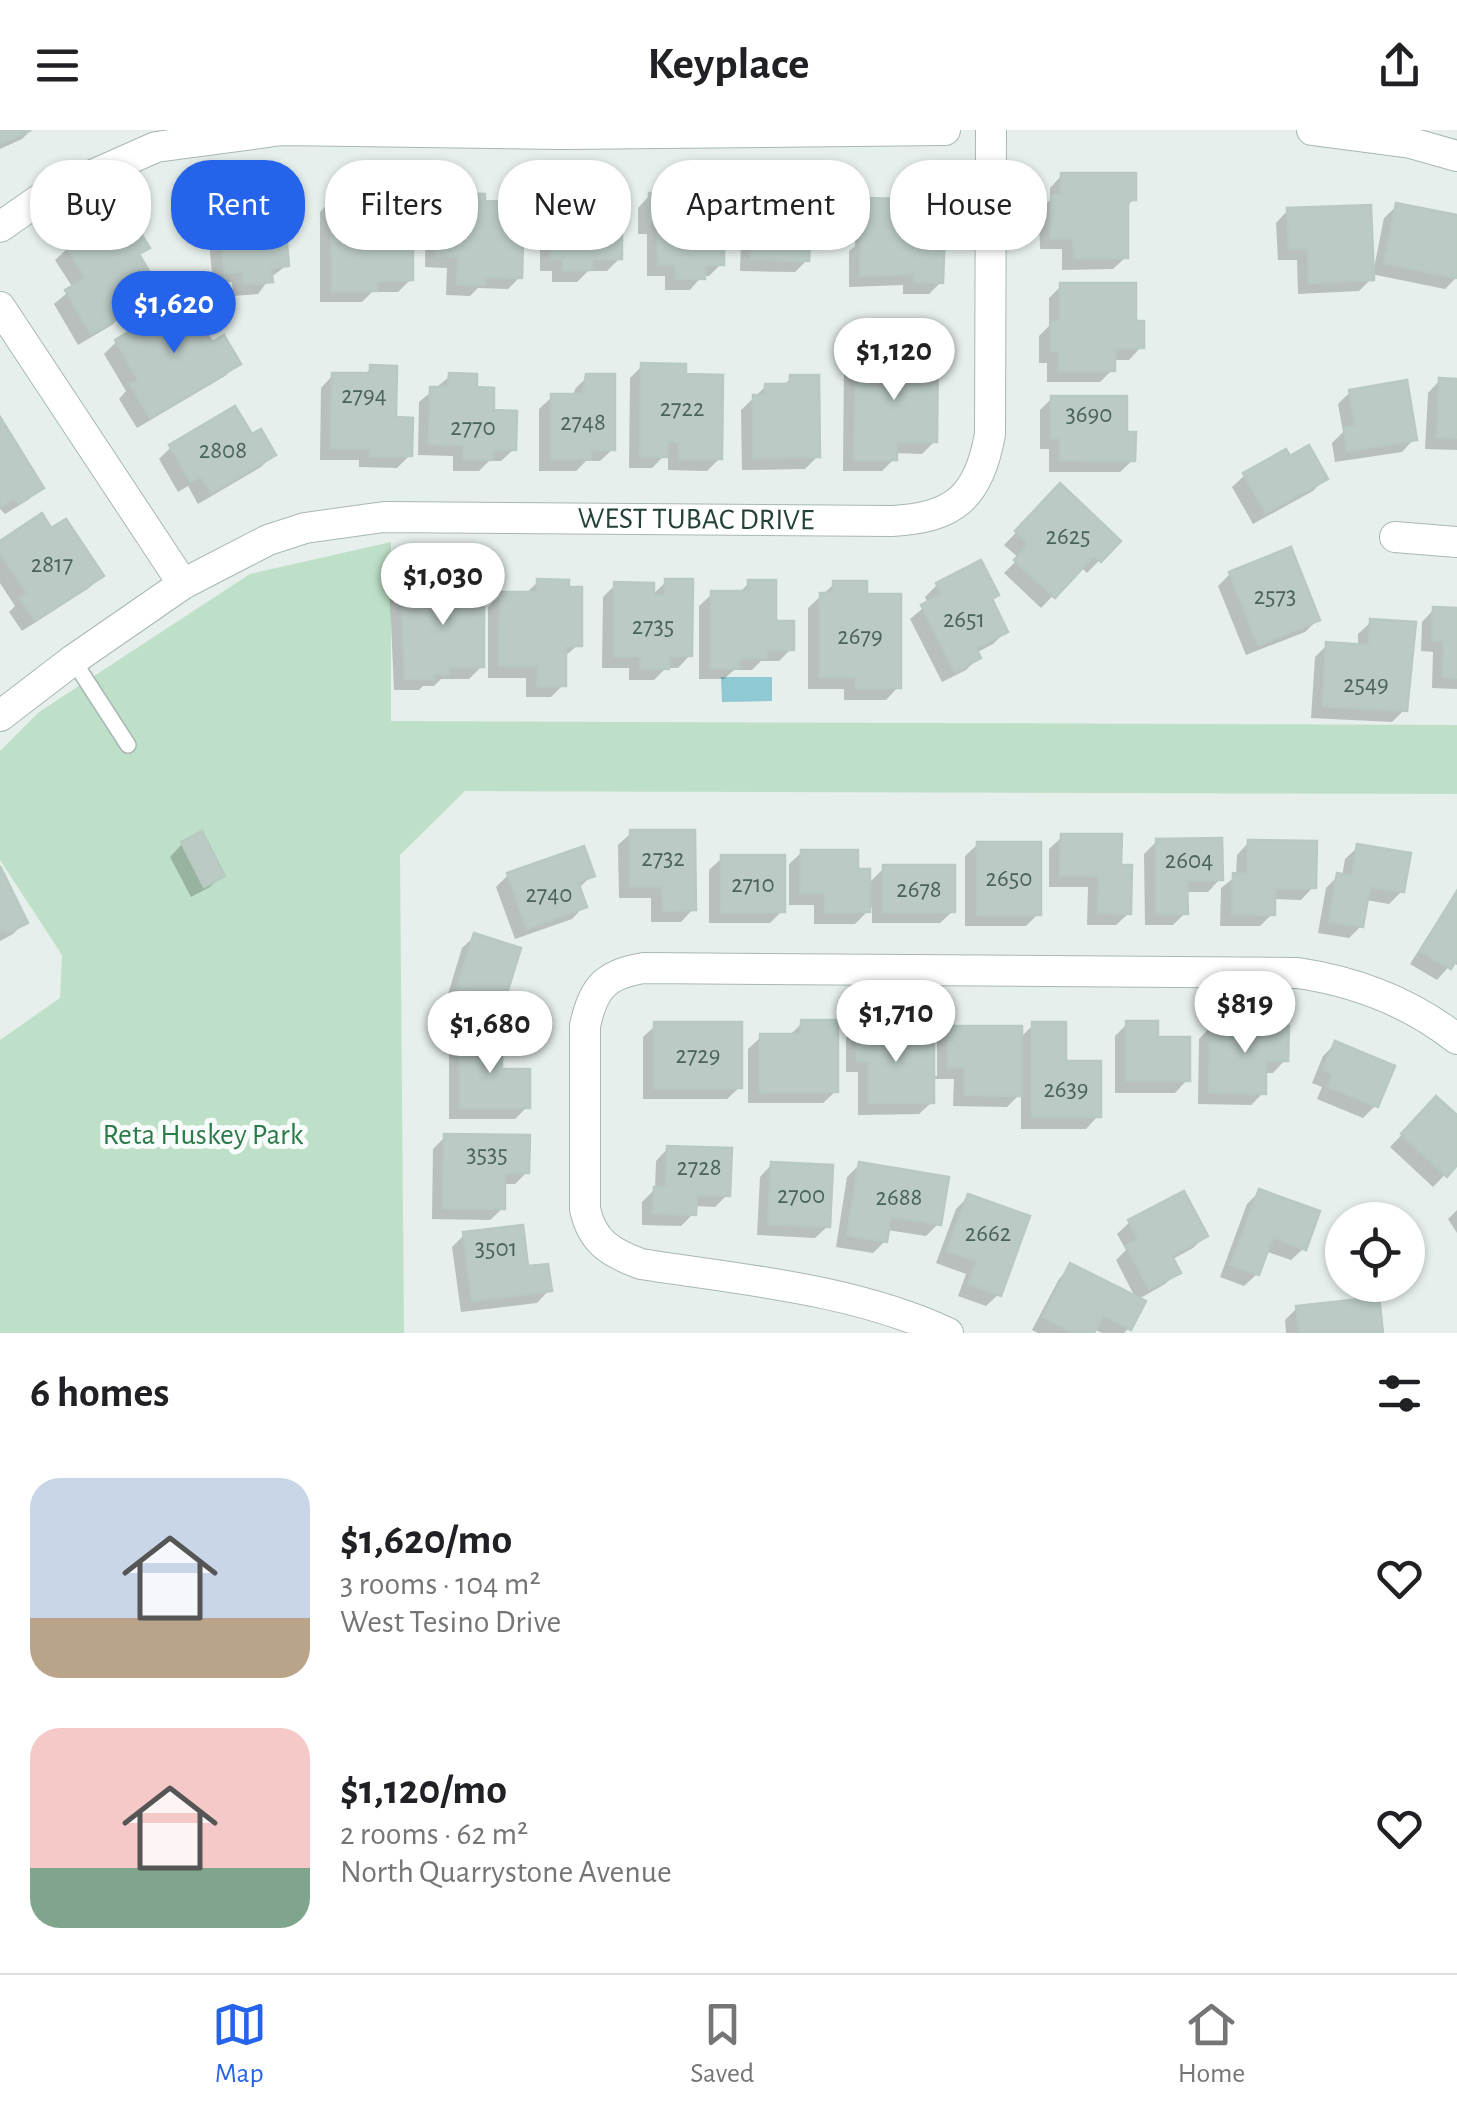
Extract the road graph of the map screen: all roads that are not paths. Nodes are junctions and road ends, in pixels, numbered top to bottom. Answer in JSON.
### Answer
{"nodes":[{"id":1,"x":945,"y":130,"type":"edge"},
{"id":2,"x":991,"y":130,"type":"edge"},
{"id":3,"x":1312,"y":130,"type":"edge"},
{"id":4,"x":1457,"y":156,"type":"edge"},
{"id":5,"x":0,"y":226,"type":"edge"},
{"id":6,"x":0,"y":308,"type":"edge"},
{"id":7,"x":1394,"y":537,"type":"dead end"},
{"id":8,"x":1457,"y":542,"type":"edge"},
{"id":9,"x":184,"y":584,"type":"junction"},
{"id":10,"x":73,"y":660,"type":"junction"},
{"id":11,"x":0,"y":716,"type":"edge"},
{"id":12,"x":128,"y":745,"type":"dead end"},
{"id":13,"x":1457,"y":1040,"type":"edge"},
{"id":14,"x":948,"y":1333,"type":"edge"}],
"edges":[{"from":1,"to":5,"type":"street"},
{"from":2,"to":9,"type":"street","name":"WEST TUBAC DRIVE"},
{"from":3,"to":4,"type":"street"},
{"from":6,"to":9,"type":"street"},
{"from":7,"to":8,"type":"street"},
{"from":9,"to":10,"type":"street","name":"WEST TUBAC DRIVE"},
{"from":10,"to":11,"type":"street","name":"WEST TUBAC DRIVE"},
{"from":10,"to":12,"type":"lane"},
{"from":13,"to":14,"type":"street"}]}
